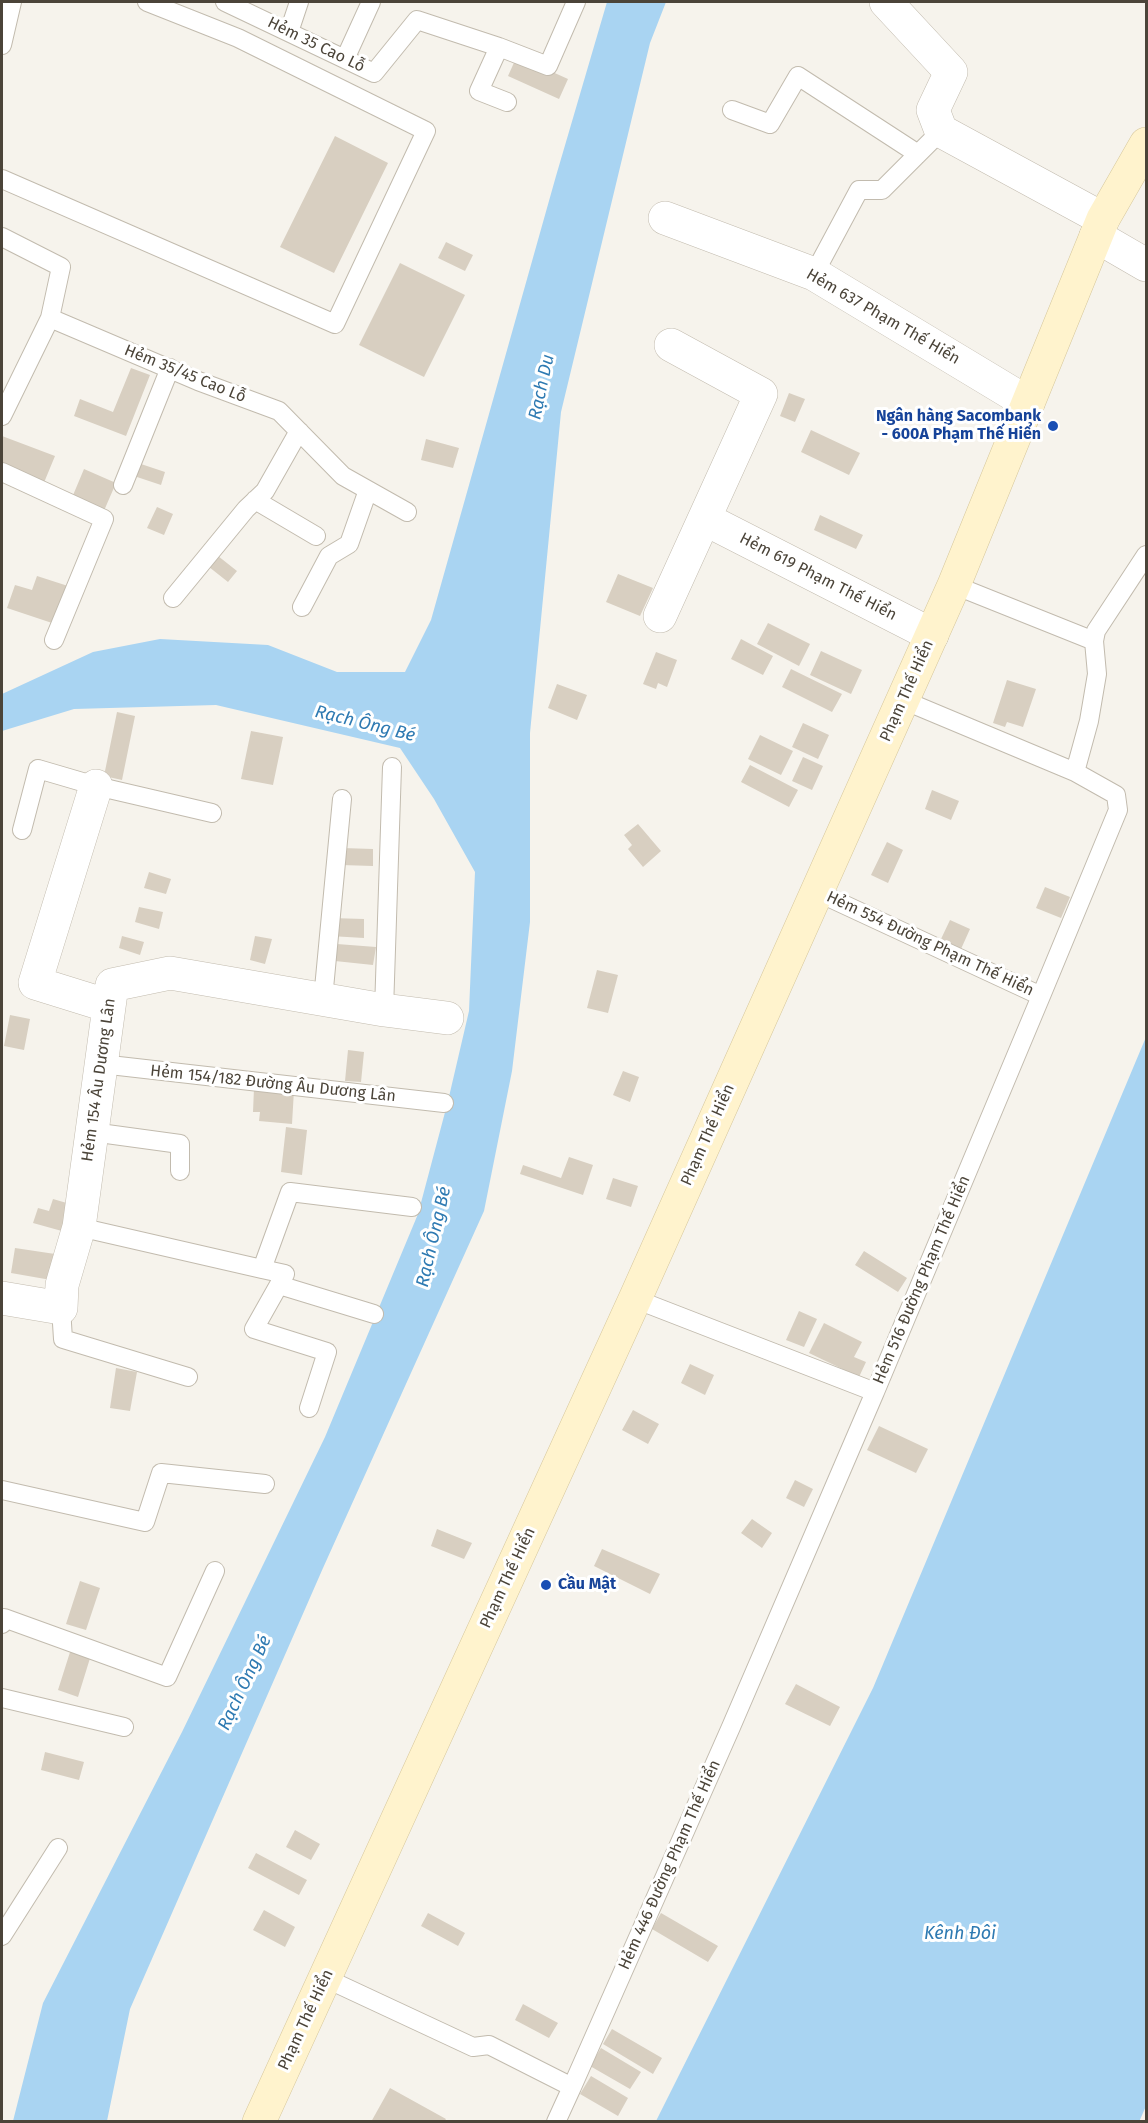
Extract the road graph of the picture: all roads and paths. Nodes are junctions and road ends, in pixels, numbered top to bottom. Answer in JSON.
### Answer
{"nodes":[{"id":1,"x":12,"y":2,"type":"edge"},
{"id":2,"x":147,"y":2,"type":"edge"},
{"id":3,"x":225,"y":2,"type":"edge"},
{"id":4,"x":299,"y":2,"type":"edge"},
{"id":5,"x":370,"y":2,"type":"edge"},
{"id":6,"x":576,"y":2,"type":"edge"},
{"id":7,"x":886,"y":2,"type":"edge"},
{"id":8,"x":289,"y":32,"type":"junction"},
{"id":9,"x":2,"y":45,"type":"edge"},
{"id":10,"x":499,"y":47,"type":"junction"},
{"id":11,"x":345,"y":59,"type":"junction"},
{"id":12,"x":507,"y":102,"type":"dead end"},
{"id":13,"x":732,"y":110,"type":"dead end"},
{"id":14,"x":941,"y":131,"type":"junction"},
{"id":15,"x":1146,"y":144,"type":"edge"},
{"id":16,"x":918,"y":154,"type":"junction"},
{"id":17,"x":2,"y":179,"type":"edge"},
{"id":18,"x":665,"y":218,"type":"dead end"},
{"id":19,"x":1100,"y":227,"type":"junction"},
{"id":20,"x":2,"y":237,"type":"edge"},
{"id":21,"x":1146,"y":265,"type":"edge"},
{"id":22,"x":814,"y":274,"type":"junction"},
{"id":23,"x":50,"y":318,"type":"junction"},
{"id":24,"x":671,"y":345,"type":"dead end"},
{"id":25,"x":170,"y":368,"type":"junction"},
{"id":26,"x":1028,"y":403,"type":"junction"},
{"id":27,"x":2,"y":416,"type":"edge"},
{"id":28,"x":299,"y":431,"type":"junction"},
{"id":29,"x":2,"y":472,"type":"edge"},
{"id":30,"x":123,"y":485,"type":"dead end"},
{"id":31,"x":368,"y":490,"type":"junction"},
{"id":32,"x":255,"y":500,"type":"junction"},
{"id":33,"x":407,"y":512,"type":"dead end"},
{"id":34,"x":705,"y":519,"type":"junction"},
{"id":35,"x":316,"y":536,"type":"dead end"},
{"id":36,"x":1146,"y":555,"type":"edge"},
{"id":37,"x":954,"y":585,"type":"junction"},
{"id":38,"x":173,"y":598,"type":"dead end"},
{"id":39,"x":302,"y":607,"type":"dead end"},
{"id":40,"x":660,"y":616,"type":"dead end"},
{"id":41,"x":932,"y":634,"type":"junction"},
{"id":42,"x":54,"y":640,"type":"dead end"},
{"id":43,"x":1094,"y":641,"type":"junction"},
{"id":44,"x":903,"y":700,"type":"junction"},
{"id":45,"x":392,"y":766,"type":"dead end"},
{"id":46,"x":1074,"y":772,"type":"junction"},
{"id":47,"x":96,"y":786,"type":"junction"},
{"id":48,"x":342,"y":800,"type":"dead end"},
{"id":49,"x":212,"y":813,"type":"dead end"},
{"id":50,"x":22,"y":830,"type":"dead end"},
{"id":51,"x":817,"y":892,"type":"junction"},
{"id":52,"x":1041,"y":996,"type":"junction"},
{"id":53,"x":323,"y":999,"type":"junction"},
{"id":54,"x":109,"y":1006,"type":"junction"},
{"id":55,"x":384,"y":1010,"type":"junction"},
{"id":56,"x":447,"y":1018,"type":"dead end"},
{"id":57,"x":101,"y":1064,"type":"junction"},
{"id":58,"x":444,"y":1103,"type":"dead end"},
{"id":59,"x":92,"y":1132,"type":"junction"},
{"id":60,"x":180,"y":1171,"type":"dead end"},
{"id":61,"x":412,"y":1207,"type":"dead end"},
{"id":62,"x":79,"y":1227,"type":"junction"},
{"id":63,"x":262,"y":1269,"type":"junction"},
{"id":64,"x":279,"y":1285,"type":"junction"},
{"id":65,"x":2,"y":1298,"type":"edge"},
{"id":66,"x":635,"y":1299,"type":"junction"},
{"id":67,"x":61,"y":1308,"type":"junction"},
{"id":68,"x":374,"y":1314,"type":"dead end"},
{"id":69,"x":188,"y":1377,"type":"dead end"},
{"id":70,"x":875,"y":1392,"type":"junction"},
{"id":71,"x":309,"y":1408,"type":"dead end"},
{"id":72,"x":265,"y":1484,"type":"dead end"},
{"id":73,"x":2,"y":1490,"type":"edge"},
{"id":74,"x":215,"y":1571,"type":"dead end"},
{"id":75,"x":2,"y":1624,"type":"edge"},
{"id":76,"x":2,"y":1698,"type":"edge"},
{"id":77,"x":124,"y":1727,"type":"dead end"},
{"id":78,"x":58,"y":1848,"type":"dead end"},
{"id":79,"x":2,"y":1936,"type":"edge"},
{"id":80,"x":325,"y":1978,"type":"junction"},
{"id":81,"x":572,"y":2087,"type":"junction"},
{"id":82,"x":259,"y":2121,"type":"edge"},
{"id":83,"x":556,"y":2121,"type":"edge"}],
"edges":[{"from":1,"to":9,"type":"lane"},
{"from":2,"to":17,"type":"lane"},
{"from":3,"to":8,"type":"lane","name":"Hẻm 35 Cao Lỗ"},
{"from":4,"to":8,"type":"lane"},
{"from":5,"to":11,"type":"lane"},
{"from":6,"to":10,"type":"lane"},
{"from":7,"to":14,"type":"street"},
{"from":8,"to":11,"type":"lane","name":"Hẻm 35 Cao Lỗ"},
{"from":10,"to":11,"type":"lane","name":"Hẻm 35 Cao Lỗ"},
{"from":10,"to":12,"type":"lane"},
{"from":13,"to":16,"type":"lane"},
{"from":14,"to":16,"type":"lane"},
{"from":14,"to":19,"type":"street"},
{"from":15,"to":19,"type":"main road","name":"Phạm Thế Hiển"},
{"from":16,"to":22,"type":"lane"},
{"from":18,"to":22,"type":"street","name":"Hẻm 637 Phạm Thế Hiển"},
{"from":19,"to":21,"type":"street"},
{"from":19,"to":26,"type":"main road","name":"Phạm Thế Hiển"},
{"from":20,"to":23,"type":"lane"},
{"from":22,"to":26,"type":"street","name":"Hẻm 637 Phạm Thế Hiển"},
{"from":23,"to":25,"type":"lane","name":"Hẻm 35/45 Cao Lỗ"},
{"from":23,"to":27,"type":"lane"},
{"from":24,"to":34,"type":"street"},
{"from":25,"to":28,"type":"lane","name":"Hẻm 35/45 Cao Lỗ"},
{"from":25,"to":30,"type":"lane"},
{"from":26,"to":37,"type":"main road","name":"Phạm Thế Hiển"},
{"from":28,"to":31,"type":"lane","name":"Hẻm 35/45 Cao Lỗ"},
{"from":28,"to":32,"type":"lane"},
{"from":29,"to":42,"type":"lane"},
{"from":31,"to":33,"type":"lane","name":"Hẻm 35/45 Cao Lỗ"},
{"from":31,"to":39,"type":"lane"},
{"from":32,"to":35,"type":"lane"},
{"from":32,"to":38,"type":"lane"},
{"from":34,"to":40,"type":"street"},
{"from":34,"to":41,"type":"street","name":"Hẻm 619 Phạm Thế Hiển"},
{"from":36,"to":43,"type":"lane"},
{"from":37,"to":41,"type":"main road","name":"Phạm Thế Hiển"},
{"from":37,"to":43,"type":"lane"},
{"from":41,"to":44,"type":"main road","name":"Phạm Thế Hiển"},
{"from":43,"to":46,"type":"lane"},
{"from":44,"to":46,"type":"lane"},
{"from":44,"to":51,"type":"main road","name":"Phạm Thế Hiển"},
{"from":45,"to":55,"type":"lane"},
{"from":46,"to":52,"type":"lane","name":"Hẻm 554 Đường Phạm Thế Hiển"},
{"from":47,"to":49,"type":"lane"},
{"from":47,"to":50,"type":"lane"},
{"from":47,"to":54,"type":"street"},
{"from":48,"to":53,"type":"lane"},
{"from":51,"to":52,"type":"lane","name":"Hẻm 554 Đường Phạm Thế Hiển"},
{"from":51,"to":66,"type":"main road","name":"Phạm Thế Hiển"},
{"from":52,"to":70,"type":"lane","name":"Hẻm 516 Đường Phạm Thế Hiển"},
{"from":53,"to":54,"type":"street","name":"Hẻm 154 Âu Dương Lân"},
{"from":53,"to":55,"type":"street","name":"Hẻm 154 Âu Dương Lân"},
{"from":54,"to":57,"type":"street","name":"Hẻm 154 Âu Dương Lân"},
{"from":55,"to":56,"type":"street","name":"Hẻm 154 Âu Dương Lân"},
{"from":57,"to":58,"type":"lane","name":"Hẻm 154/182 Đường Âu Dương Lân"},
{"from":57,"to":59,"type":"street","name":"Hẻm 154 Âu Dương Lân"},
{"from":59,"to":60,"type":"lane"},
{"from":59,"to":62,"type":"street","name":"Hẻm 154 Âu Dương Lân"},
{"from":61,"to":63,"type":"lane"},
{"from":62,"to":63,"type":"lane"},
{"from":62,"to":67,"type":"street","name":"Hẻm 154 Âu Dương Lân"},
{"from":63,"to":64,"type":"lane"},
{"from":64,"to":68,"type":"lane"},
{"from":64,"to":71,"type":"lane"},
{"from":65,"to":67,"type":"street"},
{"from":66,"to":70,"type":"lane","name":"Hẻm 516 Đường Phạm Thế Hiển"},
{"from":66,"to":80,"type":"main road","name":"Phạm Thế Hiển"},
{"from":67,"to":69,"type":"lane"},
{"from":70,"to":81,"type":"lane","name":"Hẻm 446 Đường Phạm Thế Hiển"},
{"from":72,"to":73,"type":"lane"},
{"from":74,"to":75,"type":"lane"},
{"from":76,"to":77,"type":"lane"},
{"from":78,"to":79,"type":"lane"},
{"from":80,"to":81,"type":"lane"},
{"from":80,"to":82,"type":"main road","name":"Phạm Thế Hiển"},
{"from":81,"to":83,"type":"lane","name":"Hẻm 446 Đường Phạm Thế Hiển"}]}
